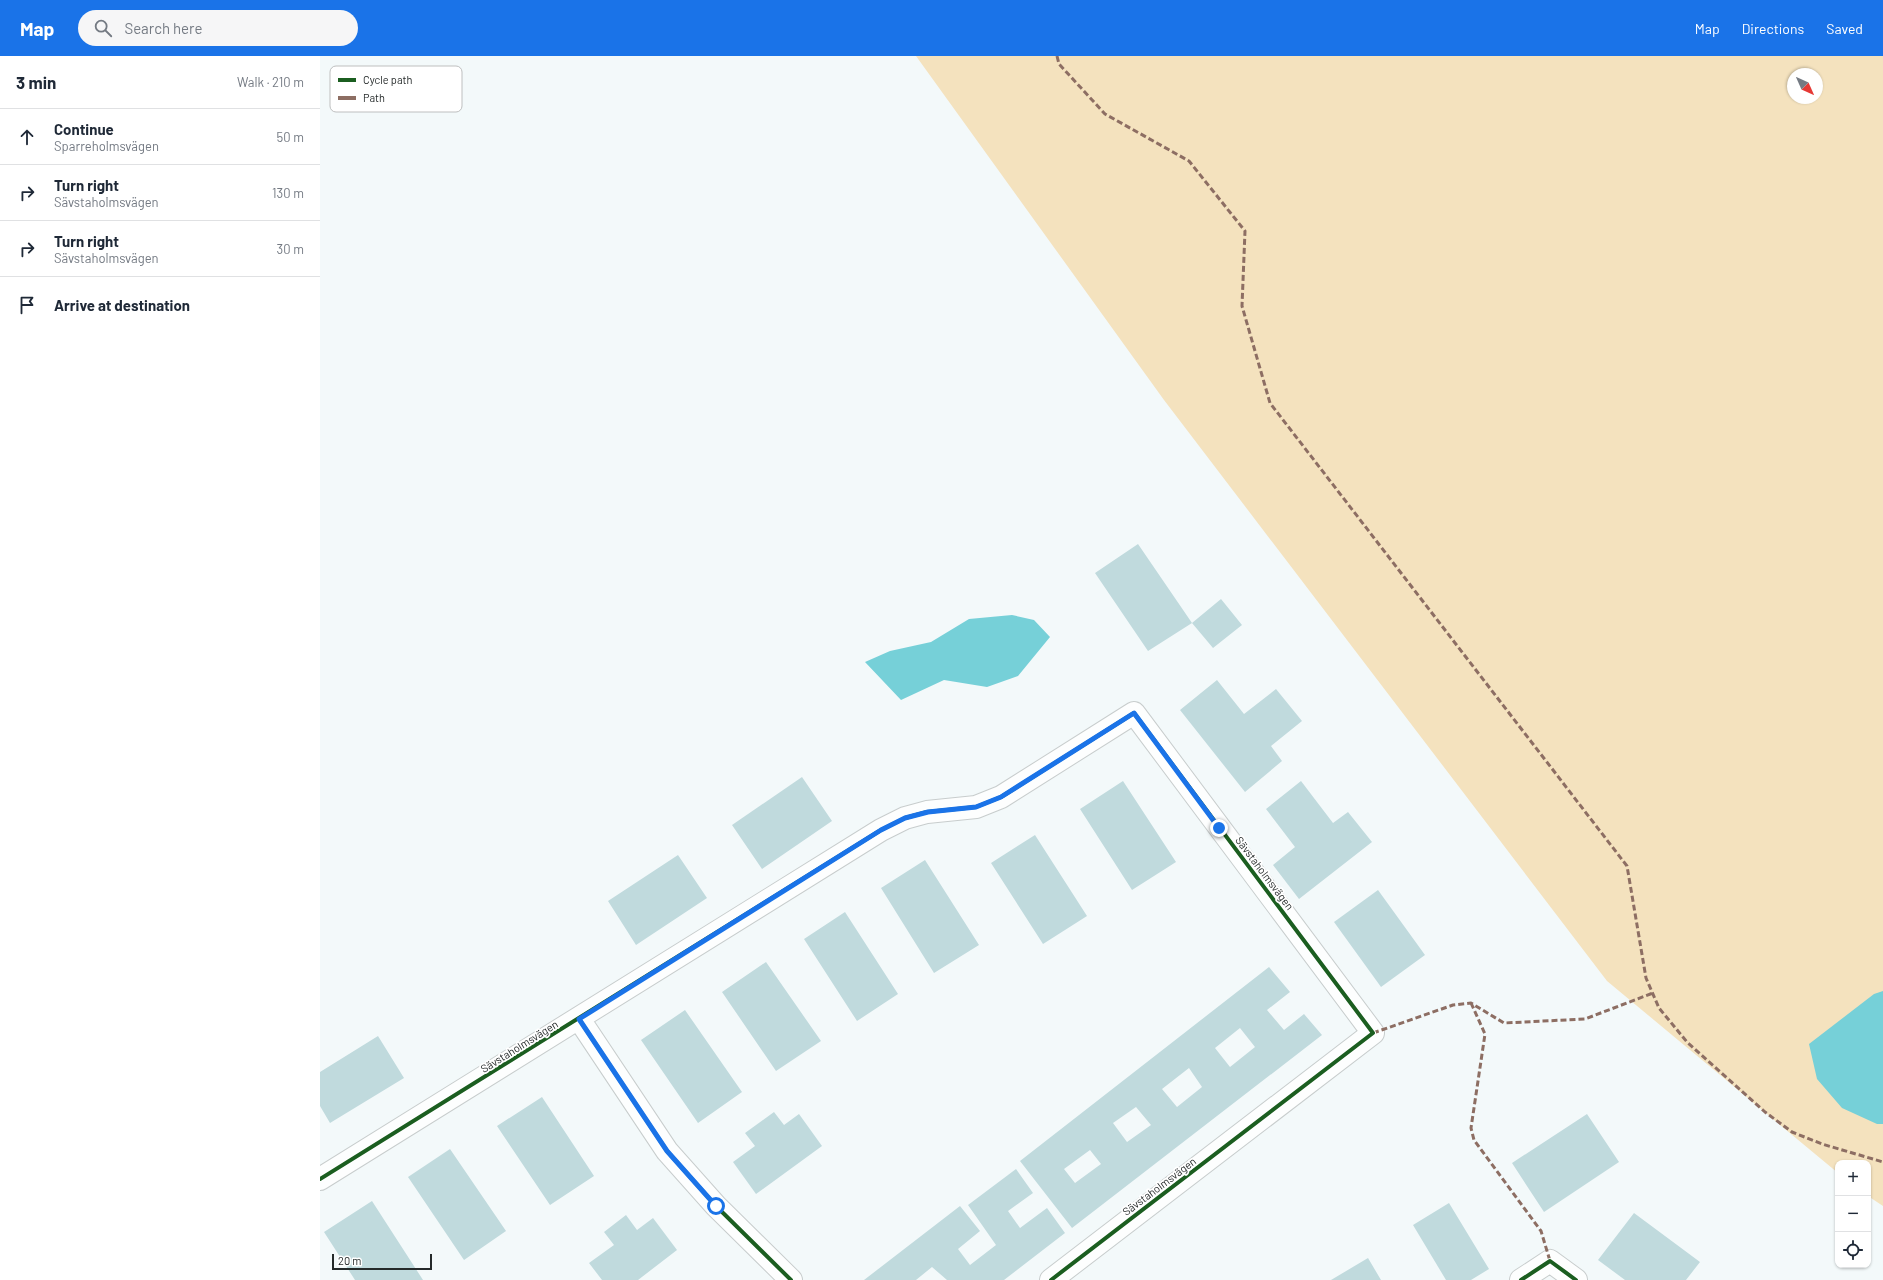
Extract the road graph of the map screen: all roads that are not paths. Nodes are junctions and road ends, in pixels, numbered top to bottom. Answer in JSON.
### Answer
{"nodes":[{"id":1,"x":579,"y":1019,"type":"junction"},
{"id":2,"x":320,"y":1179,"type":"edge"},
{"id":3,"x":791,"y":1280,"type":"edge"},
{"id":4,"x":1051,"y":1280,"type":"edge"},
{"id":5,"x":1521,"y":1280,"type":"edge"},
{"id":6,"x":1576,"y":1280,"type":"edge"}],
"edges":[{"from":1,"to":2,"type":"street","name":"Sävstaholmsvägen"},
{"from":1,"to":3,"type":"street"},
{"from":1,"to":4,"type":"street","name":"Sävstaholmsvägen"},
{"from":5,"to":6,"type":"street"}]}
